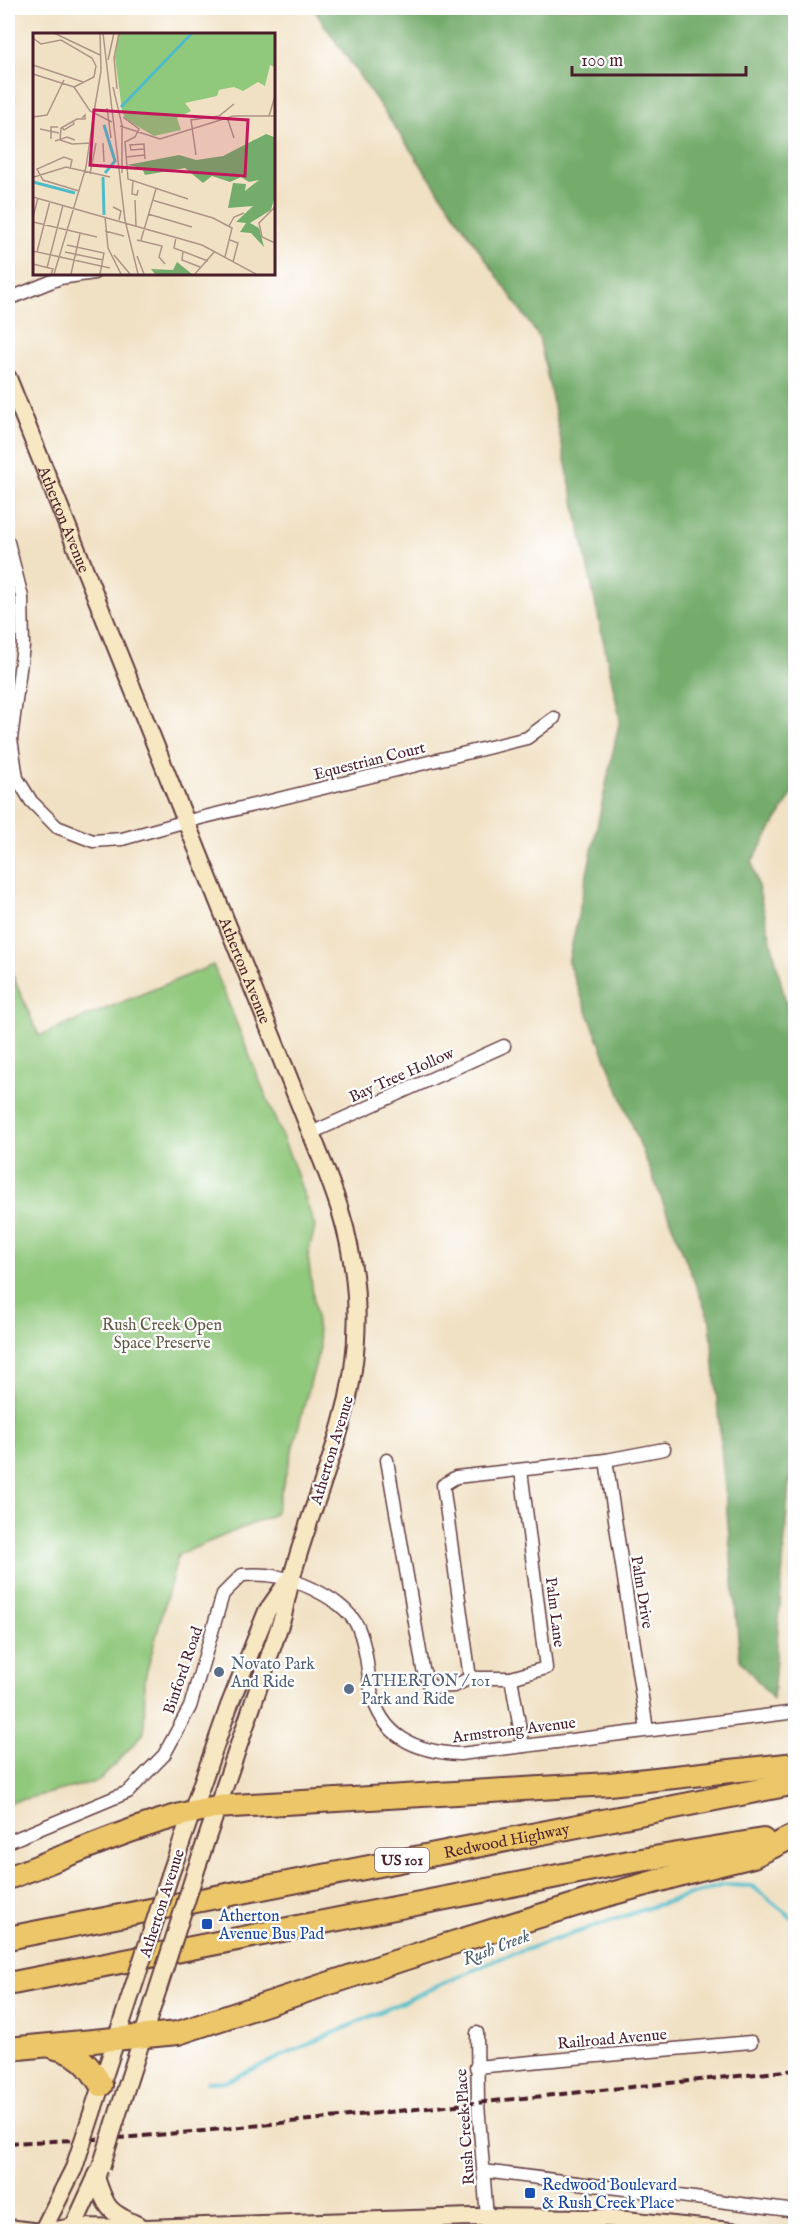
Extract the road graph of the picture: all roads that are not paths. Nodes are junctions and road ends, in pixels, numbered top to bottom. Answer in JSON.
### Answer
{"nodes":[{"id":1,"x":87,"y":274,"type":"edge"},
{"id":2,"x":8,"y":299,"type":"edge"},
{"id":3,"x":8,"y":378,"type":"edge"},
{"id":4,"x":8,"y":542,"type":"edge"},
{"id":5,"x":554,"y":718,"type":"dead end"},
{"id":6,"x":186,"y":822,"type":"junction"},
{"id":7,"x":504,"y":1046,"type":"dead end"},
{"id":8,"x":311,"y":1133,"type":"junction"},
{"id":9,"x":664,"y":1449,"type":"dead end"},
{"id":10,"x":387,"y":1460,"type":"dead end"},
{"id":11,"x":606,"y":1460,"type":"junction"},
{"id":12,"x":521,"y":1470,"type":"junction"},
{"id":13,"x":290,"y":1578,"type":"junction"},
{"id":14,"x":470,"y":1678,"type":"junction"},
{"id":15,"x":511,"y":1678,"type":"junction"},
{"id":16,"x":795,"y":1712,"type":"edge"},
{"id":17,"x":647,"y":1730,"type":"junction"},
{"id":18,"x":524,"y":1746,"type":"junction"},
{"id":19,"x":795,"y":1764,"type":"edge"},
{"id":20,"x":795,"y":1783,"type":"edge"},
{"id":21,"x":216,"y":1807,"type":"junction"},
{"id":22,"x":192,"y":1812,"type":"junction"},
{"id":23,"x":795,"y":1835,"type":"edge"},
{"id":24,"x":8,"y":1842,"type":"edge"},
{"id":25,"x":8,"y":1878,"type":"edge"},
{"id":26,"x":8,"y":1938,"type":"edge"},
{"id":27,"x":8,"y":1984,"type":"edge"},
{"id":28,"x":477,"y":2034,"type":"dead end"},
{"id":29,"x":142,"y":2038,"type":"junction"},
{"id":30,"x":115,"y":2039,"type":"junction"},
{"id":31,"x":751,"y":2042,"type":"dead end"},
{"id":32,"x":46,"y":2046,"type":"junction"},
{"id":33,"x":8,"y":2049,"type":"edge"},
{"id":34,"x":476,"y":2067,"type":"junction"},
{"id":35,"x":100,"y":2085,"type":"junction"},
{"id":36,"x":484,"y":2170,"type":"junction"},
{"id":37,"x":99,"y":2172,"type":"junction"},
{"id":38,"x":795,"y":2211,"type":"edge"},
{"id":39,"x":487,"y":2227,"type":"edge"},
{"id":40,"x":8,"y":2228,"type":"edge"},
{"id":41,"x":146,"y":2228,"type":"junction"},
{"id":42,"x":72,"y":2229,"type":"edge"},
{"id":43,"x":42,"y":2232,"type":"edge"},
{"id":44,"x":740,"y":2232,"type":"edge"}],
"edges":[{"from":1,"to":2,"type":"street"},
{"from":3,"to":6,"type":"main road","name":"Atherton Avenue"},
{"from":4,"to":6,"type":"street","name":"Equestrian Court"},
{"from":5,"to":6,"type":"street","name":"Equestrian Court"},
{"from":6,"to":8,"type":"main road","name":"Atherton Avenue"},
{"from":7,"to":8,"type":"street","name":"Bay Tree Hollow"},
{"from":8,"to":13,"type":"main road","name":"Atherton Avenue"},
{"from":9,"to":11,"type":"street"},
{"from":10,"to":14,"type":"street","name":"Palm Lane"},
{"from":11,"to":12,"type":"street"},
{"from":11,"to":17,"type":"street","name":"Palm Drive"},
{"from":12,"to":14,"type":"street"},
{"from":12,"to":15,"type":"street","name":"Palm Lane"},
{"from":13,"to":18,"type":"street","name":"Armstrong Avenue"},
{"from":13,"to":21,"type":"main road","name":"Atherton Avenue"},
{"from":13,"to":22,"type":"main road","name":"Atherton Avenue"},
{"from":13,"to":24,"type":"street","name":"Binford Road"},
{"from":14,"to":15,"type":"street","name":"Palm Lane"},
{"from":15,"to":18,"type":"street"},
{"from":16,"to":17,"type":"street","name":"Armstrong Avenue"},
{"from":17,"to":18,"type":"street","name":"Armstrong Avenue"},
{"from":19,"to":21,"type":"highway"},
{"from":20,"to":26,"type":"highway","name":"Redwood Highway","number":"US 101"},
{"from":21,"to":22,"type":"highway"},
{"from":21,"to":29,"type":"main road","name":"Atherton Avenue","bridge":true},
{"from":22,"to":25,"type":"highway"},
{"from":22,"to":30,"type":"main road","name":"Atherton Avenue","bridge":true},
{"from":23,"to":27,"type":"highway"},
{"from":23,"to":29,"type":"highway"},
{"from":28,"to":34,"type":"street","name":"Rush Creek Place"},
{"from":29,"to":30,"type":"highway"},
{"from":29,"to":37,"type":"main road","name":"Atherton Avenue","bridge":true},
{"from":30,"to":32,"type":"highway"},
{"from":30,"to":35,"type":"main road","name":"Atherton Avenue"},
{"from":31,"to":34,"type":"street","name":"Railroad Avenue"},
{"from":32,"to":33,"type":"highway"},
{"from":32,"to":35,"type":"highway"},
{"from":34,"to":36,"type":"street","name":"Rush Creek Place"},
{"from":35,"to":43,"type":"main road","name":"Atherton Avenue","bridge":true},
{"from":36,"to":38,"type":"street"},
{"from":36,"to":39,"type":"street","name":"Rush Creek Place"},
{"from":37,"to":41,"type":"main road"},
{"from":37,"to":42,"type":"main road","name":"Atherton Avenue"},
{"from":39,"to":41,"type":"main road"},
{"from":39,"to":44,"type":"main road"},
{"from":40,"to":43,"type":"main road"},
{"from":41,"to":42,"type":"main road"},
{"from":42,"to":43,"type":"main road"}]}
